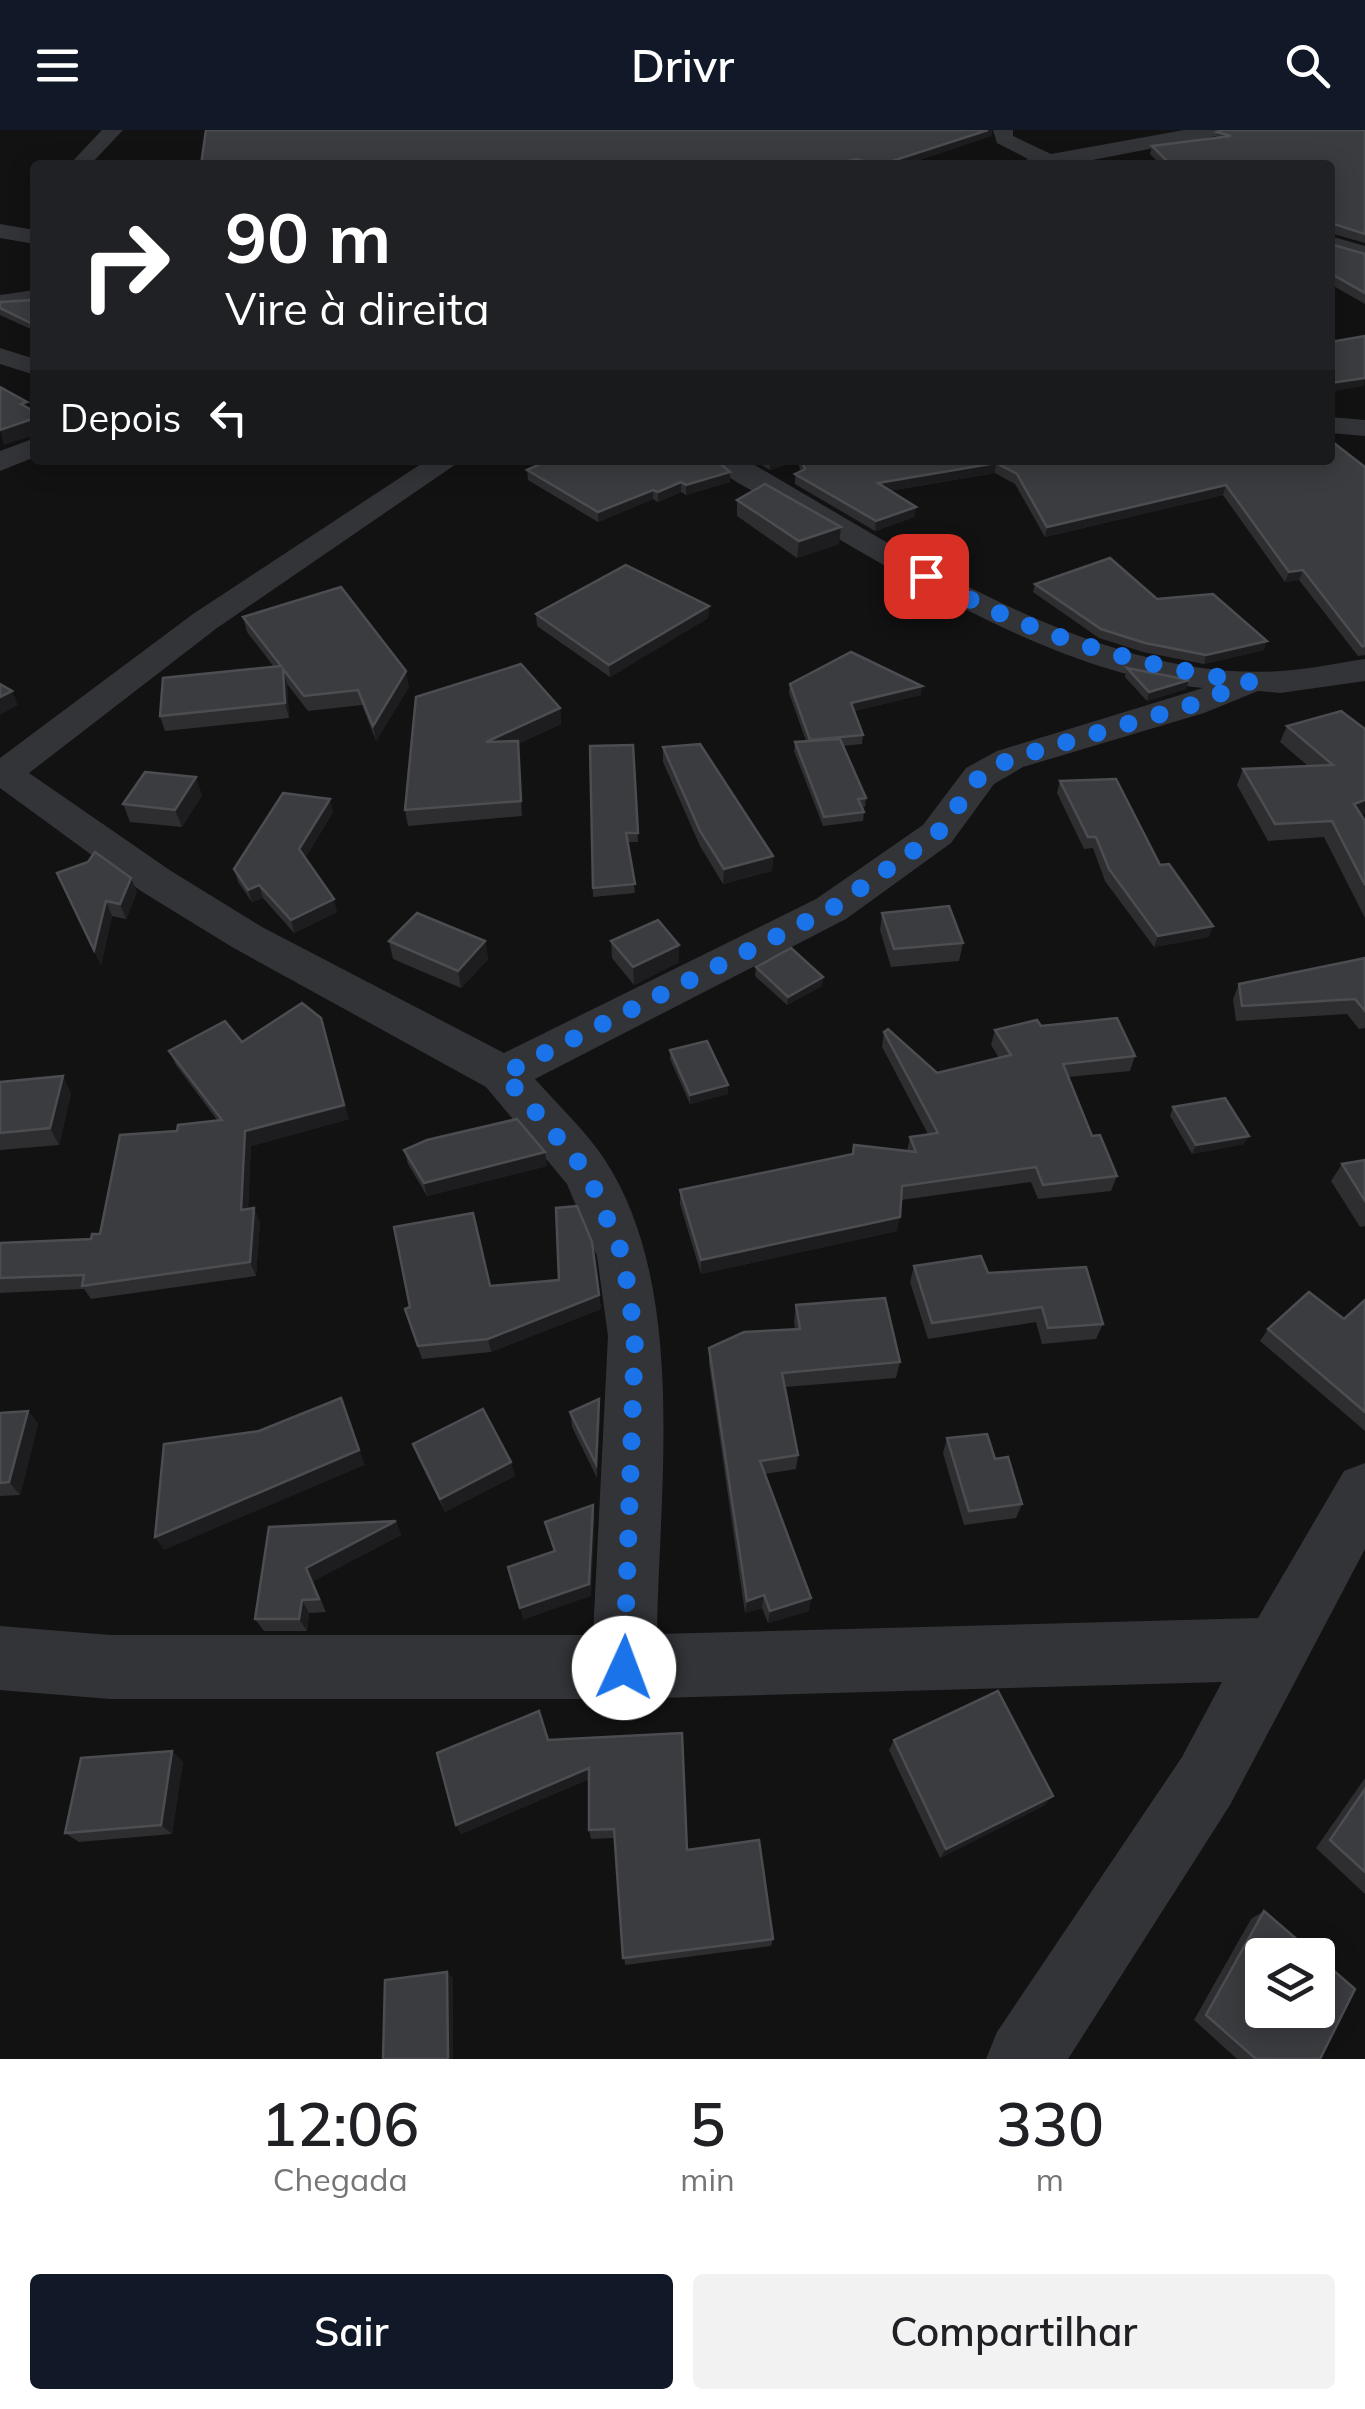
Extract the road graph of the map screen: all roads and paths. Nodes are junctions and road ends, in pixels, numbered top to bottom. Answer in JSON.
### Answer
{"nodes":[{"id":1,"x":113,"y":130,"type":"edge"},
{"id":2,"x":979,"y":130,"type":"edge"},
{"id":3,"x":1216,"y":130,"type":"edge"},
{"id":4,"x":1004,"y":135,"type":"edge"},
{"id":5,"x":84,"y":160,"type":"edge"},
{"id":6,"x":1048,"y":160,"type":"edge"},
{"id":7,"x":1062,"y":160,"type":"edge"},
{"id":8,"x":0,"y":231,"type":"edge"},
{"id":9,"x":30,"y":236,"type":"edge"},
{"id":10,"x":1335,"y":244,"type":"edge"},
{"id":11,"x":1365,"y":253,"type":"edge"},
{"id":12,"x":30,"y":298,"type":"edge"},
{"id":13,"x":3,"y":302,"type":"edge"},
{"id":14,"x":0,"y":356,"type":"edge"},
{"id":15,"x":30,"y":365,"type":"edge"},
{"id":16,"x":1335,"y":425,"type":"edge"},
{"id":17,"x":1365,"y":428,"type":"edge"},
{"id":18,"x":30,"y":449,"type":"edge"},
{"id":19,"x":0,"y":462,"type":"edge"},
{"id":20,"x":439,"y":465,"type":"edge"},
{"id":21,"x":734,"y":465,"type":"edge"},
{"id":22,"x":1365,"y":670,"type":"edge"},
{"id":23,"x":1250,"y":682,"type":"junction"},
{"id":24,"x":2,"y":773,"type":"edge"},
{"id":25,"x":503,"y":1074,"type":"junction"},
{"id":26,"x":1365,"y":1491,"type":"edge"},
{"id":27,"x":1274,"y":1649,"type":"junction"},
{"id":28,"x":0,"y":1658,"type":"edge"},
{"id":29,"x":624,"y":1668,"type":"junction"},
{"id":30,"x":1024,"y":2059,"type":"edge"}],
"edges":[{"from":1,"to":5,"type":"street"},
{"from":2,"to":4,"type":"street"},
{"from":3,"to":7,"type":"street"},
{"from":4,"to":6,"type":"street"},
{"from":8,"to":9,"type":"street"},
{"from":10,"to":11,"type":"street"},
{"from":12,"to":13,"type":"street"},
{"from":14,"to":15,"type":"street"},
{"from":16,"to":17,"type":"street"},
{"from":18,"to":19,"type":"street"},
{"from":20,"to":24,"type":"street"},
{"from":21,"to":23,"type":"street"},
{"from":22,"to":23,"type":"street"},
{"from":23,"to":25,"type":"street"},
{"from":24,"to":25,"type":"street"},
{"from":25,"to":29,"type":"street"},
{"from":26,"to":27,"type":"street"},
{"from":27,"to":29,"type":"street"},
{"from":27,"to":30,"type":"street"},
{"from":28,"to":29,"type":"street"}]}
